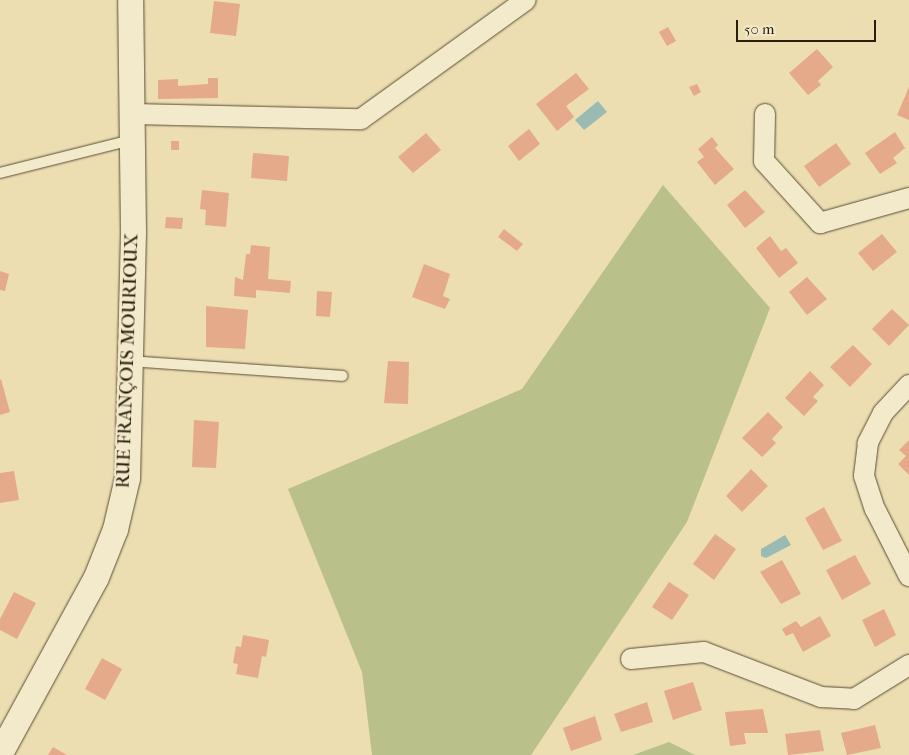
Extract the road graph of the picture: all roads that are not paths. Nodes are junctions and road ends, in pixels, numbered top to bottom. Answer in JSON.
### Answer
{"nodes":[{"id":1,"x":130,"y":0,"type":"edge"},
{"id":2,"x":526,"y":0,"type":"edge"},
{"id":3,"x":132,"y":114,"type":"junction"},
{"id":4,"x":765,"y":114,"type":"dead end"},
{"id":5,"x":131,"y":140,"type":"junction"},
{"id":6,"x":0,"y":173,"type":"edge"},
{"id":7,"x":909,"y":198,"type":"edge"},
{"id":8,"x":130,"y":361,"type":"junction"},
{"id":9,"x":342,"y":376,"type":"dead end"},
{"id":10,"x":909,"y":385,"type":"edge"},
{"id":11,"x":909,"y":576,"type":"edge"},
{"id":12,"x":631,"y":659,"type":"dead end"},
{"id":13,"x":909,"y":665,"type":"edge"},
{"id":14,"x":0,"y":753,"type":"edge"}],
"edges":[{"from":1,"to":3,"type":"street","name":"RUE FRANÇOIS MOURIOUX"},
{"from":2,"to":3,"type":"street"},
{"from":3,"to":5,"type":"street","name":"RUE FRANÇOIS MOURIOUX"},
{"from":4,"to":7,"type":"street"},
{"from":5,"to":6,"type":"lane"},
{"from":5,"to":8,"type":"street","name":"RUE FRANÇOIS MOURIOUX"},
{"from":8,"to":9,"type":"lane"},
{"from":8,"to":14,"type":"street","name":"RUE FRANÇOIS MOURIOUX"},
{"from":10,"to":11,"type":"street"},
{"from":12,"to":13,"type":"street"}]}
